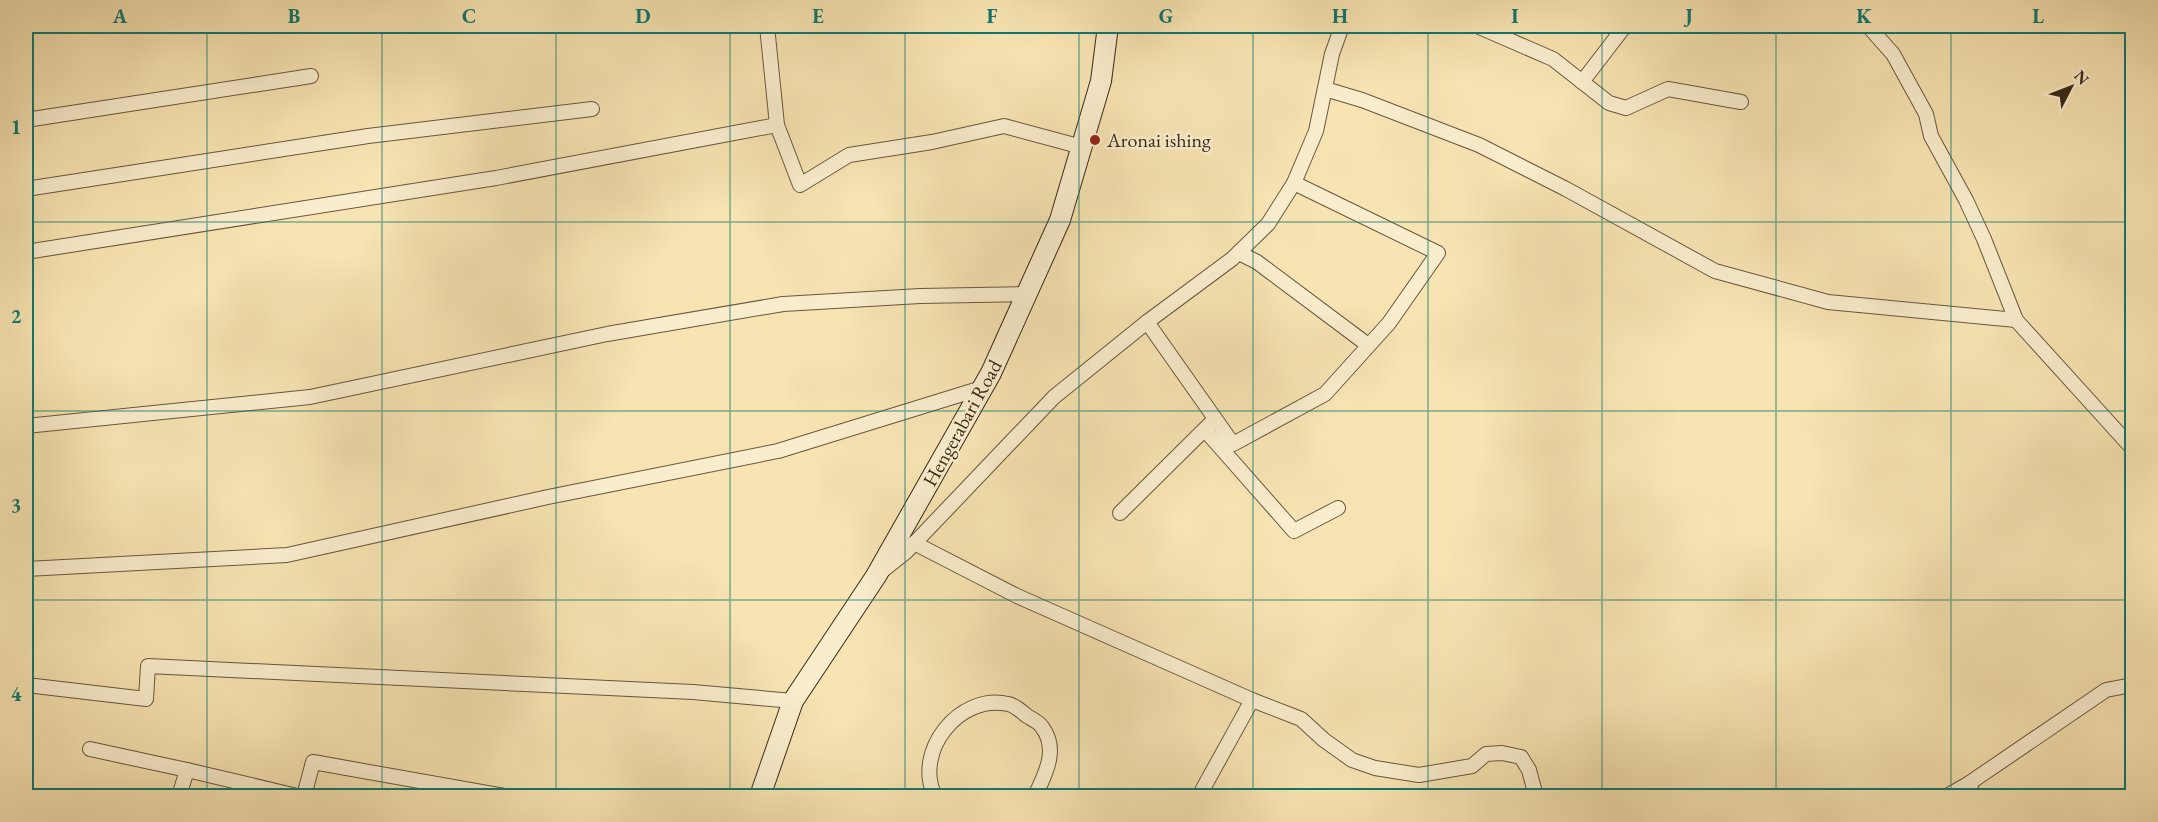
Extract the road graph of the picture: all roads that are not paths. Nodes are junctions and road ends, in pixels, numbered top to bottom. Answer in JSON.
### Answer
{"nodes":[{"id":1,"x":767,"y":26,"type":"edge"},
{"id":2,"x":1108,"y":26,"type":"edge"},
{"id":3,"x":1342,"y":26,"type":"edge"},
{"id":4,"x":1477,"y":26,"type":"edge"},
{"id":5,"x":1625,"y":26,"type":"edge"},
{"id":6,"x":1868,"y":26,"type":"edge"},
{"id":7,"x":311,"y":76,"type":"dead end"},
{"id":8,"x":1582,"y":82,"type":"junction"},
{"id":9,"x":1325,"y":89,"type":"junction"},
{"id":10,"x":1741,"y":102,"type":"dead end"},
{"id":11,"x":592,"y":109,"type":"dead end"},
{"id":12,"x":26,"y":120,"type":"edge"},
{"id":13,"x":777,"y":125,"type":"junction"},
{"id":14,"x":1082,"y":147,"type":"junction"},
{"id":15,"x":1294,"y":183,"type":"junction"},
{"id":16,"x":26,"y":189,"type":"edge"},
{"id":17,"x":26,"y":252,"type":"edge"},
{"id":18,"x":1239,"y":253,"type":"junction"},
{"id":19,"x":1027,"y":294,"type":"junction"},
{"id":20,"x":2016,"y":320,"type":"junction"},
{"id":21,"x":1146,"y":322,"type":"junction"},
{"id":22,"x":1368,"y":345,"type":"junction"},
{"id":23,"x":982,"y":388,"type":"junction"},
{"id":24,"x":1215,"y":419,"type":"junction"},
{"id":25,"x":26,"y":426,"type":"edge"},
{"id":26,"x":1205,"y":430,"type":"junction"},
{"id":27,"x":2133,"y":448,"type":"edge"},
{"id":28,"x":1338,"y":508,"type":"dead end"},
{"id":29,"x":1120,"y":513,"type":"dead end"},
{"id":30,"x":914,"y":543,"type":"junction"},
{"id":31,"x":26,"y":569,"type":"edge"},
{"id":32,"x":876,"y":576,"type":"junction"},
{"id":33,"x":2133,"y":685,"type":"edge"},
{"id":34,"x":35,"y":686,"type":"dead end"},
{"id":35,"x":1252,"y":700,"type":"junction"},
{"id":36,"x":793,"y":701,"type":"junction"},
{"id":37,"x":90,"y":749,"type":"dead end"},
{"id":38,"x":187,"y":770,"type":"junction"},
{"id":39,"x":1968,"y":784,"type":"junction"},
{"id":40,"x":178,"y":796,"type":"edge"},
{"id":41,"x":297,"y":796,"type":"edge"},
{"id":42,"x":304,"y":796,"type":"edge"},
{"id":43,"x":504,"y":796,"type":"edge"},
{"id":44,"x":760,"y":796,"type":"edge"},
{"id":45,"x":935,"y":796,"type":"edge"},
{"id":46,"x":1035,"y":796,"type":"edge"},
{"id":47,"x":1198,"y":796,"type":"edge"},
{"id":48,"x":1536,"y":796,"type":"edge"},
{"id":49,"x":1947,"y":796,"type":"edge"},
{"id":50,"x":1976,"y":796,"type":"edge"}],
"edges":[{"from":1,"to":13,"type":"street"},
{"from":2,"to":14,"type":"main road","name":"Hengerabari Road"},
{"from":3,"to":9,"type":"street"},
{"from":4,"to":8,"type":"street"},
{"from":5,"to":8,"type":"street"},
{"from":6,"to":20,"type":"street"},
{"from":7,"to":12,"type":"street"},
{"from":8,"to":10,"type":"street"},
{"from":9,"to":15,"type":"street"},
{"from":9,"to":20,"type":"street"},
{"from":11,"to":16,"type":"street"},
{"from":13,"to":14,"type":"street"},
{"from":13,"to":17,"type":"street"},
{"from":14,"to":19,"type":"main road","name":"Hengerabari Road"},
{"from":15,"to":18,"type":"street"},
{"from":15,"to":22,"type":"street"},
{"from":18,"to":21,"type":"street"},
{"from":18,"to":22,"type":"street"},
{"from":19,"to":23,"type":"main road","name":"Hengerabari Road"},
{"from":19,"to":25,"type":"street"},
{"from":20,"to":27,"type":"street"},
{"from":21,"to":24,"type":"street"},
{"from":21,"to":30,"type":"street"},
{"from":22,"to":24,"type":"street"},
{"from":23,"to":31,"type":"street"},
{"from":23,"to":32,"type":"main road","name":"Hengerabari Road"},
{"from":24,"to":26,"type":"street"},
{"from":26,"to":28,"type":"street"},
{"from":26,"to":29,"type":"street"},
{"from":30,"to":32,"type":"street"},
{"from":30,"to":35,"type":"street"},
{"from":32,"to":36,"type":"main road","name":"Hengerabari Road"},
{"from":33,"to":39,"type":"street"},
{"from":34,"to":36,"type":"street"},
{"from":35,"to":47,"type":"street"},
{"from":35,"to":48,"type":"street"},
{"from":36,"to":44,"type":"main road","name":"Hengerabari Road"},
{"from":37,"to":38,"type":"street"},
{"from":38,"to":40,"type":"street"},
{"from":38,"to":41,"type":"street"},
{"from":39,"to":49,"type":"street"},
{"from":39,"to":50,"type":"street"},
{"from":42,"to":43,"type":"street"},
{"from":45,"to":46,"type":"street"}]}
